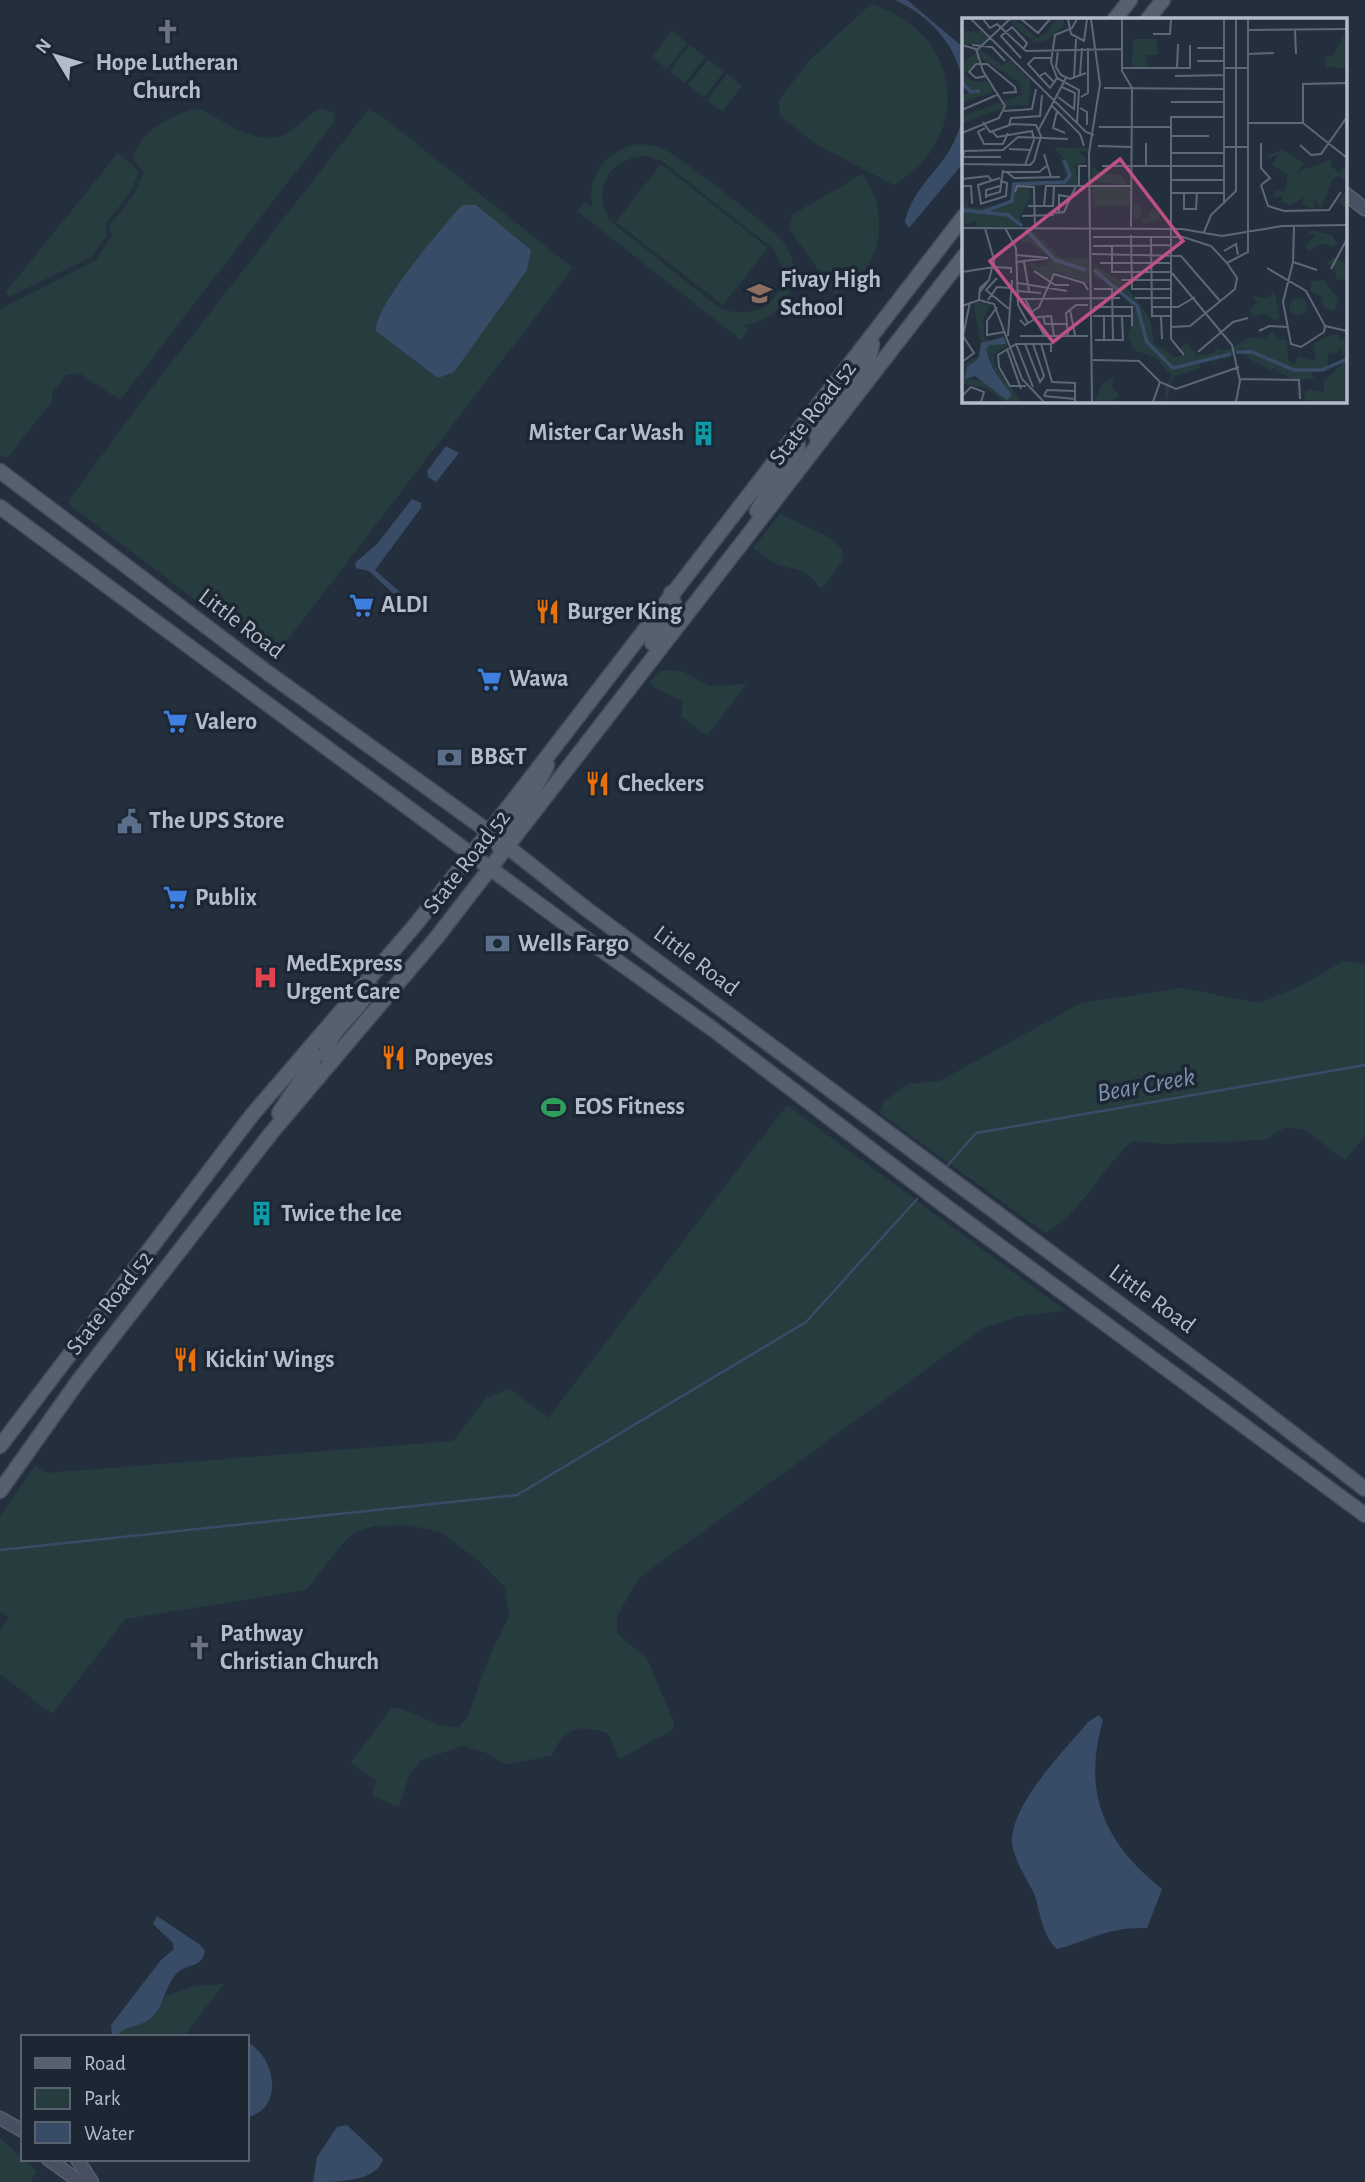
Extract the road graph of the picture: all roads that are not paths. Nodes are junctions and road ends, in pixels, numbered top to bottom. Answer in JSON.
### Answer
{"nodes":[{"id":1,"x":1130,"y":0,"type":"edge"},
{"id":2,"x":1163,"y":0,"type":"edge"},
{"id":3,"x":1116,"y":18,"type":"edge"},
{"id":4,"x":1149,"y":18,"type":"edge"},
{"id":5,"x":1348,"y":196,"type":"edge"},
{"id":6,"x":1365,"y":209,"type":"edge"},
{"id":7,"x":962,"y":219,"type":"edge"},
{"id":8,"x":962,"y":259,"type":"edge"},
{"id":9,"x":874,"y":333,"type":"junction"},
{"id":10,"x":797,"y":432,"type":"junction"},
{"id":11,"x":818,"y":444,"type":"junction"},
{"id":12,"x":0,"y":471,"type":"edge"},
{"id":13,"x":0,"y":507,"type":"edge"},
{"id":14,"x":737,"y":549,"type":"junction"},
{"id":15,"x":706,"y":589,"type":"junction"},
{"id":16,"x":671,"y":593,"type":"junction"},
{"id":17,"x":632,"y":685,"type":"junction"},
{"id":18,"x":555,"y":745,"type":"junction"},
{"id":19,"x":489,"y":832,"type":"junction"},
{"id":20,"x":505,"y":843,"type":"junction"},
{"id":21,"x":472,"y":853,"type":"junction"},
{"id":22,"x":491,"y":867,"type":"junction"},
{"id":23,"x":370,"y":977,"type":"junction"},
{"id":24,"x":310,"y":1048,"type":"junction"},
{"id":25,"x":331,"y":1061,"type":"junction"},
{"id":26,"x":275,"y":1128,"type":"junction"},
{"id":27,"x":0,"y":1446,"type":"edge"},
{"id":28,"x":1365,"y":1489,"type":"edge"},
{"id":29,"x":0,"y":1491,"type":"edge"},
{"id":30,"x":1365,"y":1515,"type":"edge"},
{"id":31,"x":0,"y":2118,"type":"edge"},
{"id":32,"x":21,"y":2130,"type":"edge"},
{"id":33,"x":51,"y":2161,"type":"edge"},
{"id":34,"x":78,"y":2161,"type":"edge"},
{"id":35,"x":80,"y":2182,"type":"edge"},
{"id":36,"x":92,"y":2182,"type":"edge"}],
"edges":[{"from":1,"to":3,"type":"main road"},
{"from":2,"to":4,"type":"main road"},
{"from":5,"to":6,"type":"street"},
{"from":7,"to":9,"type":"main road","name":"State Road 52"},
{"from":8,"to":11,"type":"main road","name":"State Road 52"},
{"from":9,"to":10,"type":"main road","name":"State Road 52"},
{"from":9,"to":11,"type":"main road"},
{"from":10,"to":14,"type":"main road"},
{"from":10,"to":16,"type":"main road","name":"State Road 52"},
{"from":11,"to":14,"type":"main road","name":"State Road 52"},
{"from":12,"to":19,"type":"main road","name":"Little Road"},
{"from":13,"to":21,"type":"main road","name":"Little Road"},
{"from":14,"to":15,"type":"main road","name":"State Road 52"},
{"from":15,"to":16,"type":"main road"},
{"from":15,"to":17,"type":"main road","name":"State Road 52"},
{"from":16,"to":17,"type":"main road"},
{"from":16,"to":18,"type":"main road","name":"State Road 52"},
{"from":17,"to":20,"type":"main road","name":"State Road 52"},
{"from":18,"to":19,"type":"main road","name":"State Road 52"},
{"from":18,"to":20,"type":"main road"},
{"from":19,"to":20,"type":"main road","name":"Little Road"},
{"from":19,"to":21,"type":"main road","name":"State Road 52"},
{"from":20,"to":22,"type":"main road","name":"State Road 52"},
{"from":20,"to":28,"type":"main road","name":"Little Road"},
{"from":21,"to":22,"type":"main road","name":"Little Road"},
{"from":21,"to":23,"type":"main road","name":"State Road 52"},
{"from":22,"to":25,"type":"main road","name":"State Road 52"},
{"from":22,"to":30,"type":"main road","name":"Little Road"},
{"from":23,"to":24,"type":"main road","name":"State Road 52"},
{"from":23,"to":25,"type":"main road"},
{"from":24,"to":26,"type":"main road"},
{"from":24,"to":27,"type":"main road","name":"State Road 52"},
{"from":25,"to":26,"type":"main road","name":"State Road 52"},
{"from":26,"to":29,"type":"main road","name":"State Road 52"},
{"from":31,"to":32,"type":"street"},
{"from":33,"to":35,"type":"street"},
{"from":34,"to":36,"type":"street"}]}
